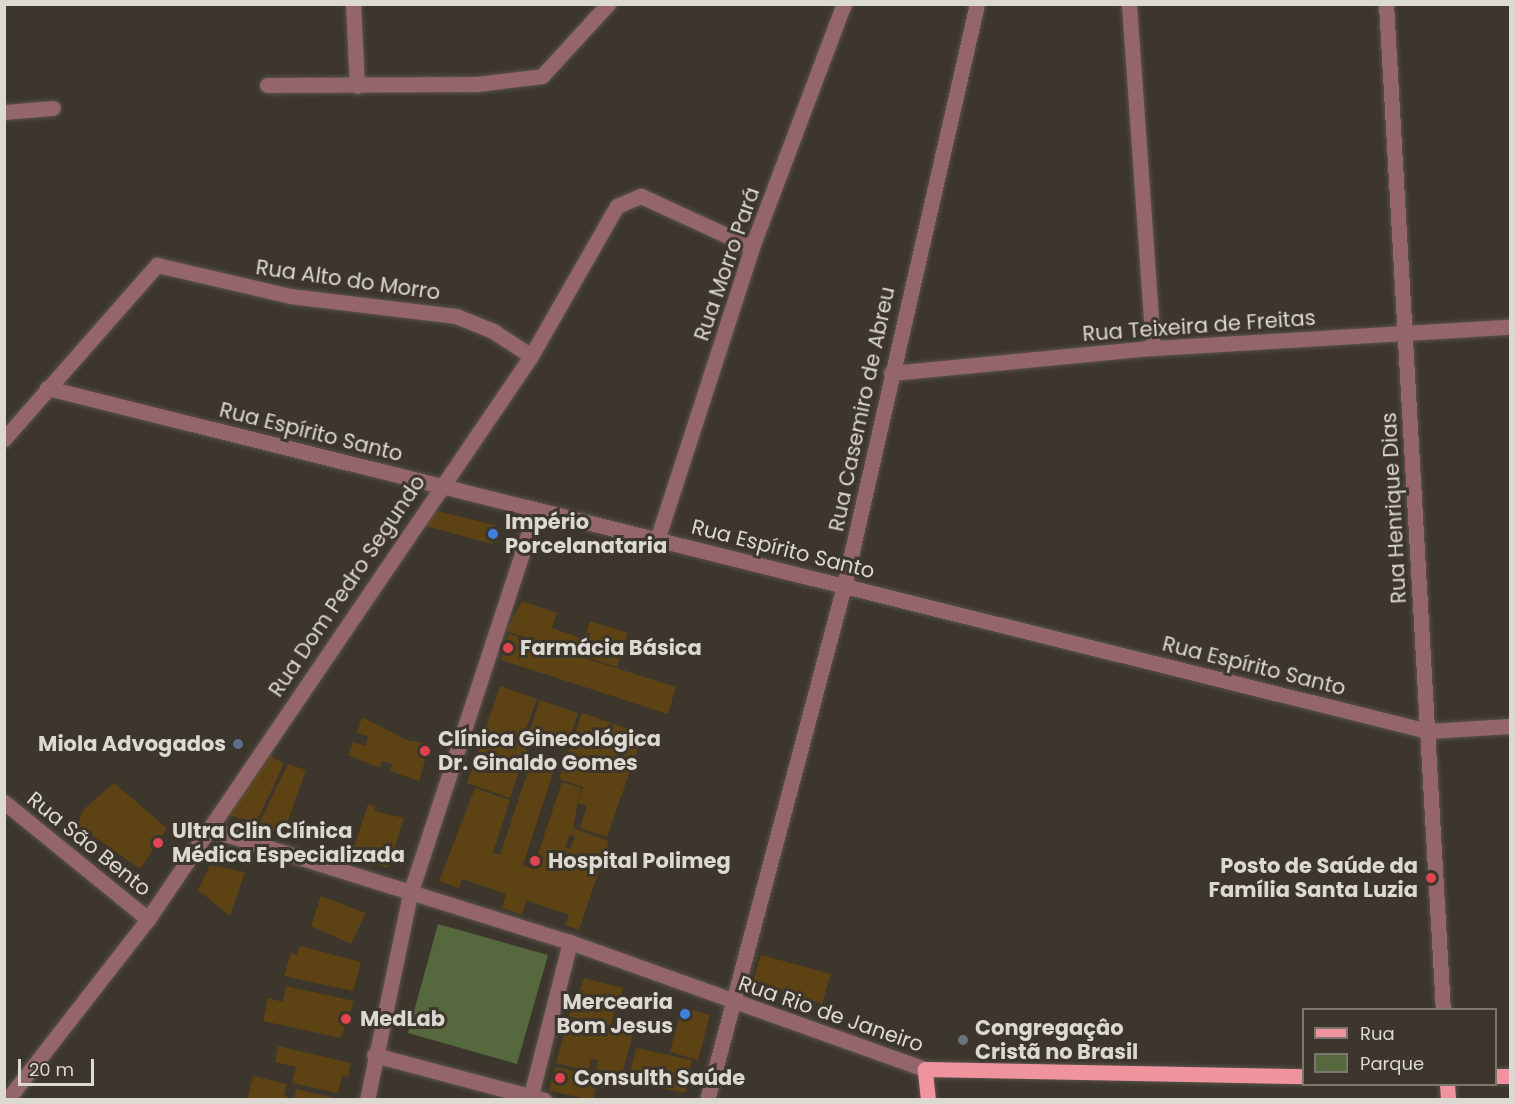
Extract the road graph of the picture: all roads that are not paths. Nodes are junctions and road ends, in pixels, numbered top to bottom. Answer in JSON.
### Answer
{"nodes":[{"id":1,"x":353,"y":4,"type":"edge"},
{"id":2,"x":608,"y":4,"type":"edge"},
{"id":3,"x":844,"y":4,"type":"edge"},
{"id":4,"x":977,"y":4,"type":"edge"},
{"id":5,"x":1129,"y":4,"type":"edge"},
{"id":6,"x":1386,"y":4,"type":"edge"},
{"id":7,"x":267,"y":85,"type":"dead end"},
{"id":8,"x":357,"y":86,"type":"junction"},
{"id":9,"x":53,"y":108,"type":"dead end"},
{"id":10,"x":4,"y":112,"type":"edge"},
{"id":11,"x":752,"y":247,"type":"junction"},
{"id":12,"x":1510,"y":327,"type":"edge"},
{"id":13,"x":1405,"y":334,"type":"junction"},
{"id":14,"x":1153,"y":348,"type":"junction"},
{"id":15,"x":531,"y":356,"type":"junction"},
{"id":16,"x":891,"y":373,"type":"junction"},
{"id":17,"x":47,"y":388,"type":"junction"},
{"id":18,"x":4,"y":439,"type":"edge"},
{"id":19,"x":440,"y":486,"type":"junction"},
{"id":20,"x":536,"y":510,"type":"junction"},
{"id":21,"x":657,"y":540,"type":"junction"},
{"id":22,"x":844,"y":586,"type":"junction"},
{"id":23,"x":1510,"y":726,"type":"edge"},
{"id":24,"x":1428,"y":731,"type":"junction"},
{"id":25,"x":4,"y":802,"type":"edge"},
{"id":26,"x":209,"y":829,"type":"junction"},
{"id":27,"x":410,"y":894,"type":"junction"},
{"id":28,"x":148,"y":919,"type":"junction"},
{"id":29,"x":570,"y":942,"type":"junction"},
{"id":30,"x":732,"y":1002,"type":"junction"},
{"id":31,"x":1443,"y":1008,"type":"edge"},
{"id":32,"x":374,"y":1055,"type":"junction"},
{"id":33,"x":925,"y":1069,"type":"junction"},
{"id":34,"x":1302,"y":1076,"type":"edge"},
{"id":35,"x":538,"y":1097,"type":"edge"},
{"id":36,"x":7,"y":1100,"type":"edge"},
{"id":37,"x":367,"y":1100,"type":"edge"},
{"id":38,"x":707,"y":1100,"type":"edge"},
{"id":39,"x":928,"y":1100,"type":"edge"}],
"edges":[{"from":1,"to":8,"type":"street"},
{"from":2,"to":8,"type":"street"},
{"from":3,"to":11,"type":"street","name":"Rua Morro Pará"},
{"from":4,"to":16,"type":"street","name":"Rua Casemiro de Abreu"},
{"from":5,"to":14,"type":"street"},
{"from":6,"to":13,"type":"street","name":"Rua Henrique Dias"},
{"from":7,"to":8,"type":"street"},
{"from":9,"to":10,"type":"street"},
{"from":11,"to":15,"type":"street","name":"Rua Dom Pedro Segundo"},
{"from":11,"to":21,"type":"street","name":"Rua Morro Pará"},
{"from":12,"to":13,"type":"street","name":"Rua Teixeira de Freitas"},
{"from":13,"to":14,"type":"street","name":"Rua Teixeira de Freitas"},
{"from":13,"to":24,"type":"street","name":"Rua Henrique Dias"},
{"from":14,"to":16,"type":"street","name":"Rua Teixeira de Freitas"},
{"from":15,"to":17,"type":"street","name":"Rua Alto do Morro"},
{"from":15,"to":19,"type":"street","name":"Rua Dom Pedro Segundo"},
{"from":16,"to":22,"type":"street","name":"Rua Casemiro de Abreu"},
{"from":17,"to":18,"type":"street"},
{"from":17,"to":19,"type":"street","name":"Rua Espírito Santo"},
{"from":19,"to":20,"type":"street","name":"Rua Espírito Santo"},
{"from":19,"to":26,"type":"street","name":"Rua Dom Pedro Segundo"},
{"from":20,"to":21,"type":"street","name":"Rua Espírito Santo"},
{"from":20,"to":27,"type":"street"},
{"from":21,"to":22,"type":"street","name":"Rua Espírito Santo"},
{"from":22,"to":24,"type":"street","name":"Rua Espírito Santo"},
{"from":22,"to":30,"type":"street","name":"Rua Casemiro de Abreu"},
{"from":23,"to":24,"type":"street","name":"Rua Espírito Santo"},
{"from":24,"to":31,"type":"street","name":"Rua Henrique Dias"},
{"from":25,"to":28,"type":"street","name":"Rua São Bento"},
{"from":26,"to":27,"type":"street","name":"Rua Rio de Janeiro"},
{"from":26,"to":28,"type":"street","name":"Rua Dom Pedro Segundo"},
{"from":27,"to":29,"type":"street","name":"Rua Rio de Janeiro"},
{"from":27,"to":32,"type":"street"},
{"from":28,"to":36,"type":"street","name":"Rua Dom Pedro Segundo"},
{"from":29,"to":30,"type":"street","name":"Rua Rio de Janeiro"},
{"from":29,"to":35,"type":"street"},
{"from":30,"to":33,"type":"street","name":"Rua Rio de Janeiro"},
{"from":30,"to":38,"type":"street","name":"Rua Casemiro de Abreu"},
{"from":32,"to":35,"type":"street"},
{"from":32,"to":37,"type":"street"},
{"from":33,"to":34,"type":"main road","name":"Rua Rio de Janeiro"},
{"from":33,"to":39,"type":"main road"}]}
